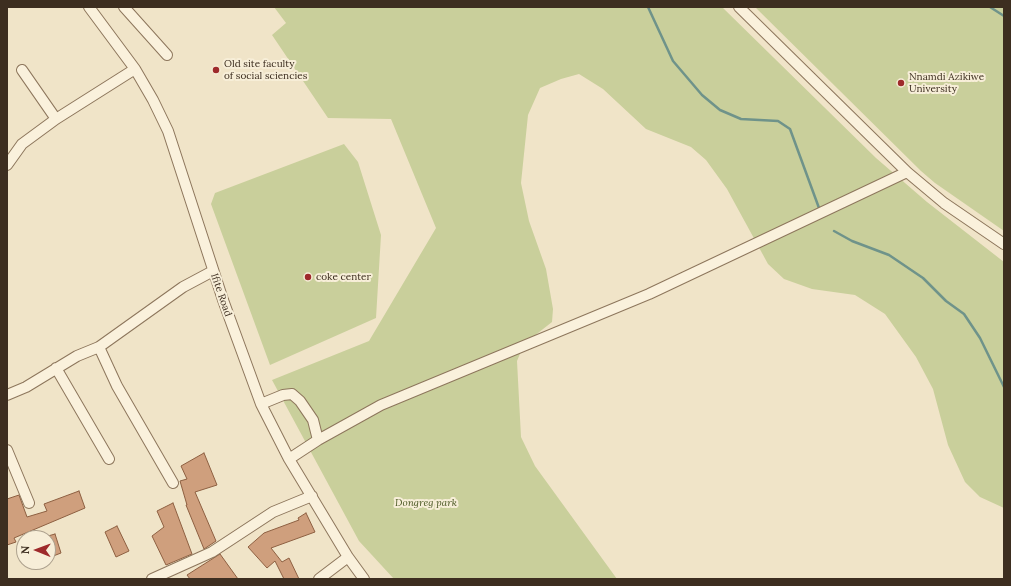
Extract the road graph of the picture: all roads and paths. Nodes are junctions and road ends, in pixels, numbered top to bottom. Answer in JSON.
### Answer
{"nodes":[{"id":1,"x":124,"y":7,"type":"edge"},
{"id":2,"x":739,"y":7,"type":"edge"},
{"id":3,"x":95,"y":9,"type":"edge"},
{"id":4,"x":167,"y":56,"type":"dead end"},
{"id":5,"x":135,"y":69,"type":"junction"},
{"id":6,"x":22,"y":70,"type":"dead end"},
{"id":7,"x":56,"y":119,"type":"junction"},
{"id":8,"x":7,"y":165,"type":"edge"},
{"id":9,"x":907,"y":172,"type":"junction"},
{"id":10,"x":1004,"y":244,"type":"edge"},
{"id":11,"x":213,"y":271,"type":"junction"},
{"id":12,"x":98,"y":347,"type":"junction"},
{"id":13,"x":56,"y":368,"type":"junction"},
{"id":14,"x":7,"y":395,"type":"edge"},
{"id":15,"x":261,"y":404,"type":"junction"},
{"id":16,"x":318,"y":440,"type":"junction"},
{"id":17,"x":7,"y":450,"type":"edge"},
{"id":18,"x":109,"y":460,"type":"dead end"},
{"id":19,"x":289,"y":460,"type":"junction"},
{"id":20,"x":173,"y":482,"type":"dead end"},
{"id":21,"x":312,"y":496,"type":"junction"},
{"id":22,"x":30,"y":503,"type":"dead end"},
{"id":23,"x":348,"y":557,"type":"junction"},
{"id":24,"x":152,"y":579,"type":"edge"},
{"id":25,"x":318,"y":579,"type":"edge"},
{"id":26,"x":364,"y":579,"type":"edge"}],
"edges":[{"from":1,"to":4,"type":"street"},
{"from":2,"to":9,"type":"street"},
{"from":3,"to":5,"type":"street","name":"Ifite Road"},
{"from":5,"to":7,"type":"street"},
{"from":5,"to":11,"type":"street","name":"Ifite Road"},
{"from":6,"to":7,"type":"street"},
{"from":7,"to":8,"type":"street"},
{"from":9,"to":10,"type":"street"},
{"from":9,"to":16,"type":"street"},
{"from":11,"to":12,"type":"street"},
{"from":11,"to":15,"type":"street","name":"Ifite Road"},
{"from":12,"to":13,"type":"street"},
{"from":12,"to":20,"type":"street"},
{"from":13,"to":14,"type":"street"},
{"from":13,"to":18,"type":"street"},
{"from":15,"to":16,"type":"street"},
{"from":15,"to":19,"type":"street","name":"Ifite Road"},
{"from":16,"to":19,"type":"street"},
{"from":17,"to":22,"type":"street"},
{"from":19,"to":21,"type":"street","name":"Ifite Road"},
{"from":21,"to":23,"type":"street","name":"Ifite Road"},
{"from":21,"to":24,"type":"street"},
{"from":23,"to":25,"type":"street"},
{"from":23,"to":26,"type":"street","name":"Ifite Road"}]}
